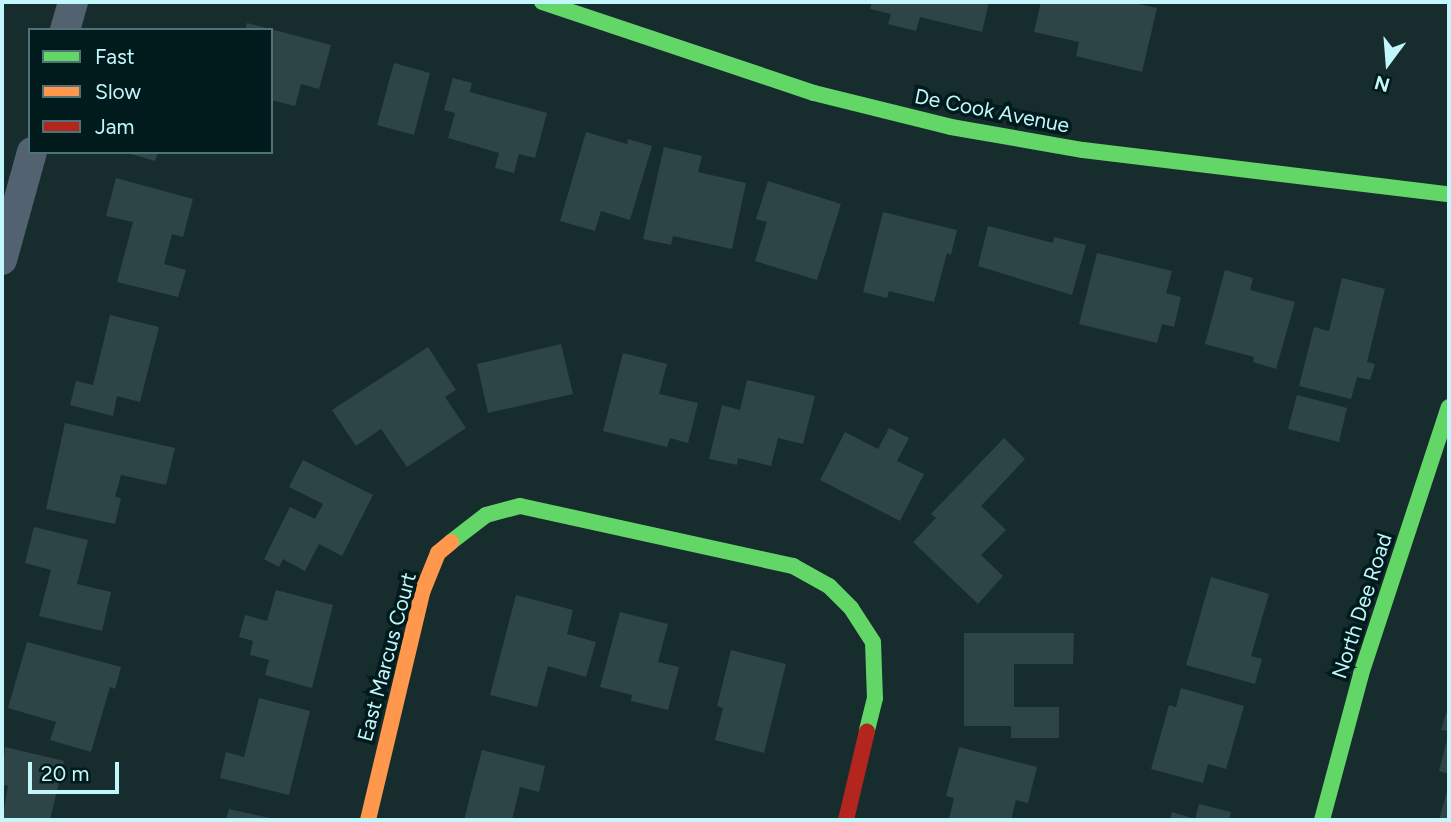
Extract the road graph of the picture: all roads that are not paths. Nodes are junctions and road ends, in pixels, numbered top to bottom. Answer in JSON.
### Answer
{"nodes":[{"id":1,"x":73,"y":2,"type":"edge"},
{"id":2,"x":542,"y":2,"type":"edge"},
{"id":3,"x":66,"y":28,"type":"edge"},
{"id":4,"x":31,"y":154,"type":"edge"},
{"id":5,"x":1449,"y":194,"type":"edge"},
{"id":6,"x":2,"y":260,"type":"edge"},
{"id":7,"x":1449,"y":407,"type":"edge"},
{"id":8,"x":368,"y":820,"type":"edge"},
{"id":9,"x":846,"y":820,"type":"edge"},
{"id":10,"x":1322,"y":820,"type":"edge"}],
"edges":[{"from":1,"to":3,"type":"street"},
{"from":2,"to":5,"type":"street","name":"De Cook Avenue"},
{"from":4,"to":6,"type":"street"},
{"from":7,"to":10,"type":"street","name":"North Dee Road"},
{"from":8,"to":9,"type":"street","name":"East Marcus Court"}]}
